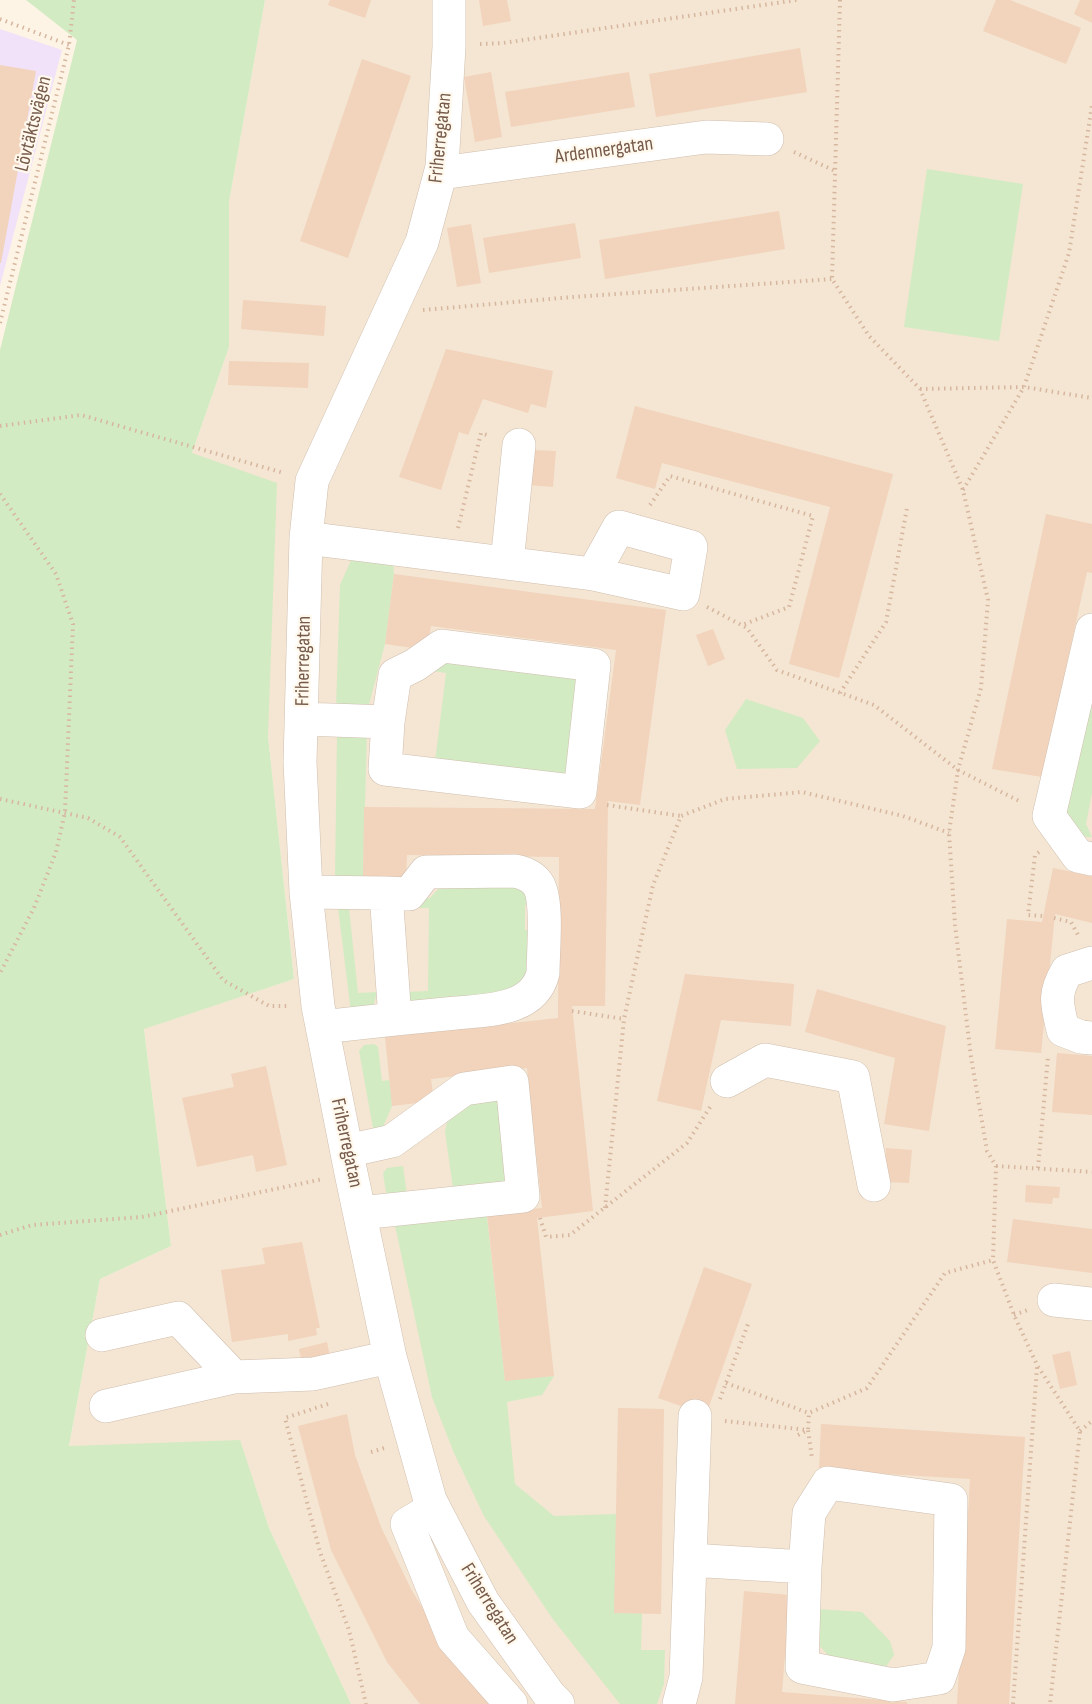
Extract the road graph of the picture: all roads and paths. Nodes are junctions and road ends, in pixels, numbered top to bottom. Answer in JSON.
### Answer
{"nodes":[{"id":1,"x":74,"y":0,"type":"edge"},
{"id":2,"x":449,"y":0,"type":"edge"},
{"id":3,"x":797,"y":0,"type":"edge"},
{"id":4,"x":840,"y":0,"type":"edge"},
{"id":5,"x":0,"y":19,"type":"edge"},
{"id":6,"x":69,"y":45,"type":"junction"},
{"id":7,"x":449,"y":46,"type":"junction"},
{"id":8,"x":1092,"y":105,"type":"edge"},
{"id":9,"x":767,"y":139,"type":"joint"},
{"id":10,"x":835,"y":171,"type":"junction"},
{"id":11,"x":441,"y":173,"type":"junction"},
{"id":12,"x":832,"y":279,"type":"junction"},
{"id":13,"x":388,"y":313,"type":"junction"},
{"id":14,"x":0,"y":323,"type":"edge"},
{"id":15,"x":1024,"y":387,"type":"junction"},
{"id":16,"x":920,"y":389,"type":"junction"},
{"id":17,"x":1092,"y":399,"type":"edge"},
{"id":18,"x":0,"y":426,"type":"edge"},
{"id":19,"x":519,"y":445,"type":"joint"},
{"id":20,"x":312,"y":481,"type":"junction"},
{"id":21,"x":963,"y":490,"type":"junction"},
{"id":22,"x":0,"y":494,"type":"edge"},
{"id":23,"x":907,"y":508,"type":"dead end"},
{"id":24,"x":633,"y":531,"type":"junction"},
{"id":25,"x":306,"y":538,"type":"junction"},
{"id":26,"x":452,"y":555,"type":"junction"},
{"id":27,"x":507,"y":563,"type":"junction"},
{"id":28,"x":593,"y":573,"type":"junction"},
{"id":29,"x":683,"y":594,"type":"junction"},
{"id":30,"x":741,"y":626,"type":"junction"},
{"id":31,"x":1092,"y":630,"type":"edge"},
{"id":32,"x":840,"y":693,"type":"junction"},
{"id":33,"x":302,"y":719,"type":"junction"},
{"id":34,"x":388,"y":722,"type":"junction"},
{"id":35,"x":958,"y":770,"type":"junction"},
{"id":36,"x":0,"y":799,"type":"edge"},
{"id":37,"x":607,"y":805,"type":"dead end"},
{"id":38,"x":65,"y":812,"type":"junction"},
{"id":39,"x":681,"y":816,"type":"junction"},
{"id":40,"x":1049,"y":816,"type":"junction"},
{"id":41,"x":949,"y":833,"type":"junction"},
{"id":42,"x":1035,"y":855,"type":"dead end"},
{"id":43,"x":1092,"y":859,"type":"edge"},
{"id":44,"x":306,"y":892,"type":"junction"},
{"id":45,"x":386,"y":893,"type":"junction"},
{"id":46,"x":1043,"y":916,"type":"dead end"},
{"id":47,"x":1092,"y":963,"type":"edge"},
{"id":48,"x":0,"y":973,"type":"edge"},
{"id":49,"x":572,"y":1011,"type":"dead end"},
{"id":50,"x":320,"y":1016,"type":"junction"},
{"id":51,"x":395,"y":1019,"type":"junction"},
{"id":52,"x":624,"y":1019,"type":"junction"},
{"id":53,"x":1077,"y":1034,"type":"edge"},
{"id":54,"x":727,"y":1081,"type":"joint"},
{"id":55,"x":349,"y":1162,"type":"junction"},
{"id":56,"x":996,"y":1166,"type":"junction"},
{"id":57,"x":1038,"y":1168,"type":"junction"},
{"id":58,"x":1092,"y":1172,"type":"edge"},
{"id":59,"x":874,"y":1185,"type":"dead end"},
{"id":60,"x":605,"y":1208,"type":"junction"},
{"id":61,"x":360,"y":1213,"type":"junction"},
{"id":62,"x":540,"y":1217,"type":"dead end"},
{"id":63,"x":0,"y":1235,"type":"edge"},
{"id":64,"x":993,"y":1260,"type":"junction"},
{"id":65,"x":1054,"y":1300,"type":"dead end"},
{"id":66,"x":1092,"y":1304,"type":"edge"},
{"id":67,"x":748,"y":1324,"type":"dead end"},
{"id":68,"x":102,"y":1335,"type":"dead end"},
{"id":69,"x":390,"y":1356,"type":"junction"},
{"id":70,"x":1037,"y":1365,"type":"junction"},
{"id":71,"x":234,"y":1377,"type":"junction"},
{"id":72,"x":726,"y":1383,"type":"junction"},
{"id":73,"x":330,"y":1404,"type":"dead end"},
{"id":74,"x":106,"y":1406,"type":"dead end"},
{"id":75,"x":714,"y":1411,"type":"junction"},
{"id":76,"x":809,"y":1413,"type":"junction"},
{"id":77,"x":1092,"y":1421,"type":"edge"},
{"id":78,"x":808,"y":1430,"type":"junction"},
{"id":79,"x":1080,"y":1431,"type":"junction"},
{"id":80,"x":798,"y":1435,"type":"dead end"},
{"id":81,"x":434,"y":1508,"type":"junction"},
{"id":82,"x":690,"y":1560,"type":"junction"},
{"id":83,"x":805,"y":1568,"type":"junction"},
{"id":84,"x":366,"y":1704,"type":"edge"},
{"id":85,"x":511,"y":1704,"type":"edge"},
{"id":86,"x":558,"y":1704,"type":"edge"},
{"id":87,"x":680,"y":1704,"type":"edge"},
{"id":88,"x":1013,"y":1704,"type":"edge"},
{"id":89,"x":1050,"y":1704,"type":"edge"}],
"edges":[{"from":1,"to":6,"type":"path","name":"Lövtäktsvägen"},
{"from":2,"to":7,"type":"street","name":"Friherregatan"},
{"from":3,"to":7,"type":"path"},
{"from":4,"to":10,"type":"path"},
{"from":5,"to":6,"type":"path"},
{"from":6,"to":14,"type":"path","name":"Lövtäktsvägen"},
{"from":7,"to":11,"type":"street","name":"Friherregatan"},
{"from":8,"to":15,"type":"path"},
{"from":9,"to":10,"type":"path"},
{"from":9,"to":11,"type":"street","name":"Ardennergatan"},
{"from":10,"to":12,"type":"path"},
{"from":11,"to":13,"type":"street","name":"Friherregatan"},
{"from":12,"to":13,"type":"path"},
{"from":12,"to":16,"type":"path"},
{"from":13,"to":20,"type":"street","name":"Friherregatan"},
{"from":15,"to":16,"type":"path"},
{"from":15,"to":17,"type":"path"},
{"from":15,"to":21,"type":"path"},
{"from":16,"to":21,"type":"path"},
{"from":18,"to":20,"type":"path"},
{"from":19,"to":26,"type":"path"},
{"from":19,"to":27,"type":"street"},
{"from":20,"to":25,"type":"street","name":"Friherregatan"},
{"from":21,"to":35,"type":"path"},
{"from":22,"to":38,"type":"path"},
{"from":23,"to":32,"type":"path"},
{"from":24,"to":28,"type":"street"},
{"from":24,"to":29,"type":"street"},
{"from":24,"to":30,"type":"path"},
{"from":25,"to":26,"type":"street"},
{"from":25,"to":33,"type":"street","name":"Friherregatan"},
{"from":26,"to":27,"type":"street"},
{"from":27,"to":28,"type":"street"},
{"from":28,"to":29,"type":"street"},
{"from":29,"to":30,"type":"path"},
{"from":30,"to":32,"type":"path"},
{"from":31,"to":40,"type":"street"},
{"from":32,"to":35,"type":"path"},
{"from":33,"to":34,"type":"street"},
{"from":33,"to":44,"type":"street","name":"Friherregatan"},
{"from":34,"to":34,"type":"street"},
{"from":35,"to":40,"type":"path"},
{"from":35,"to":41,"type":"path"},
{"from":36,"to":38,"type":"path"},
{"from":37,"to":39,"type":"path"},
{"from":38,"to":48,"type":"path"},
{"from":38,"to":50,"type":"path"},
{"from":39,"to":41,"type":"path"},
{"from":39,"to":52,"type":"path"},
{"from":40,"to":43,"type":"street"},
{"from":41,"to":56,"type":"path"},
{"from":42,"to":46,"type":"path"},
{"from":44,"to":45,"type":"street"},
{"from":44,"to":50,"type":"street","name":"Friherregatan"},
{"from":45,"to":51,"type":"street"},
{"from":45,"to":51,"type":"street"},
{"from":47,"to":53,"type":"street"},
{"from":49,"to":52,"type":"path"},
{"from":50,"to":51,"type":"street"},
{"from":50,"to":55,"type":"street","name":"Friherregatan"},
{"from":52,"to":60,"type":"path"},
{"from":53,"to":57,"type":"path"},
{"from":54,"to":59,"type":"street"},
{"from":54,"to":60,"type":"path"},
{"from":55,"to":61,"type":"street","name":"Friherregatan"},
{"from":55,"to":61,"type":"street"},
{"from":55,"to":63,"type":"path"},
{"from":56,"to":57,"type":"path"},
{"from":56,"to":64,"type":"path"},
{"from":57,"to":58,"type":"path"},
{"from":60,"to":62,"type":"path"},
{"from":61,"to":69,"type":"street","name":"Friherregatan"},
{"from":64,"to":70,"type":"path"},
{"from":64,"to":76,"type":"path"},
{"from":65,"to":66,"type":"street"},
{"from":67,"to":72,"type":"path"},
{"from":68,"to":71,"type":"street"},
{"from":69,"to":71,"type":"street"},
{"from":69,"to":81,"type":"street","name":"Friherregatan"},
{"from":70,"to":79,"type":"path"},
{"from":70,"to":88,"type":"path"},
{"from":71,"to":74,"type":"street"},
{"from":72,"to":75,"type":"path"},
{"from":72,"to":76,"type":"path"},
{"from":73,"to":84,"type":"path"},
{"from":75,"to":78,"type":"path"},
{"from":75,"to":82,"type":"street"},
{"from":76,"to":78,"type":"path"},
{"from":77,"to":79,"type":"path"},
{"from":78,"to":80,"type":"path"},
{"from":79,"to":89,"type":"path"},
{"from":81,"to":85,"type":"street"},
{"from":81,"to":86,"type":"street","name":"Friherregatan"},
{"from":82,"to":83,"type":"street"},
{"from":82,"to":87,"type":"street"},
{"from":83,"to":83,"type":"street"}]}
